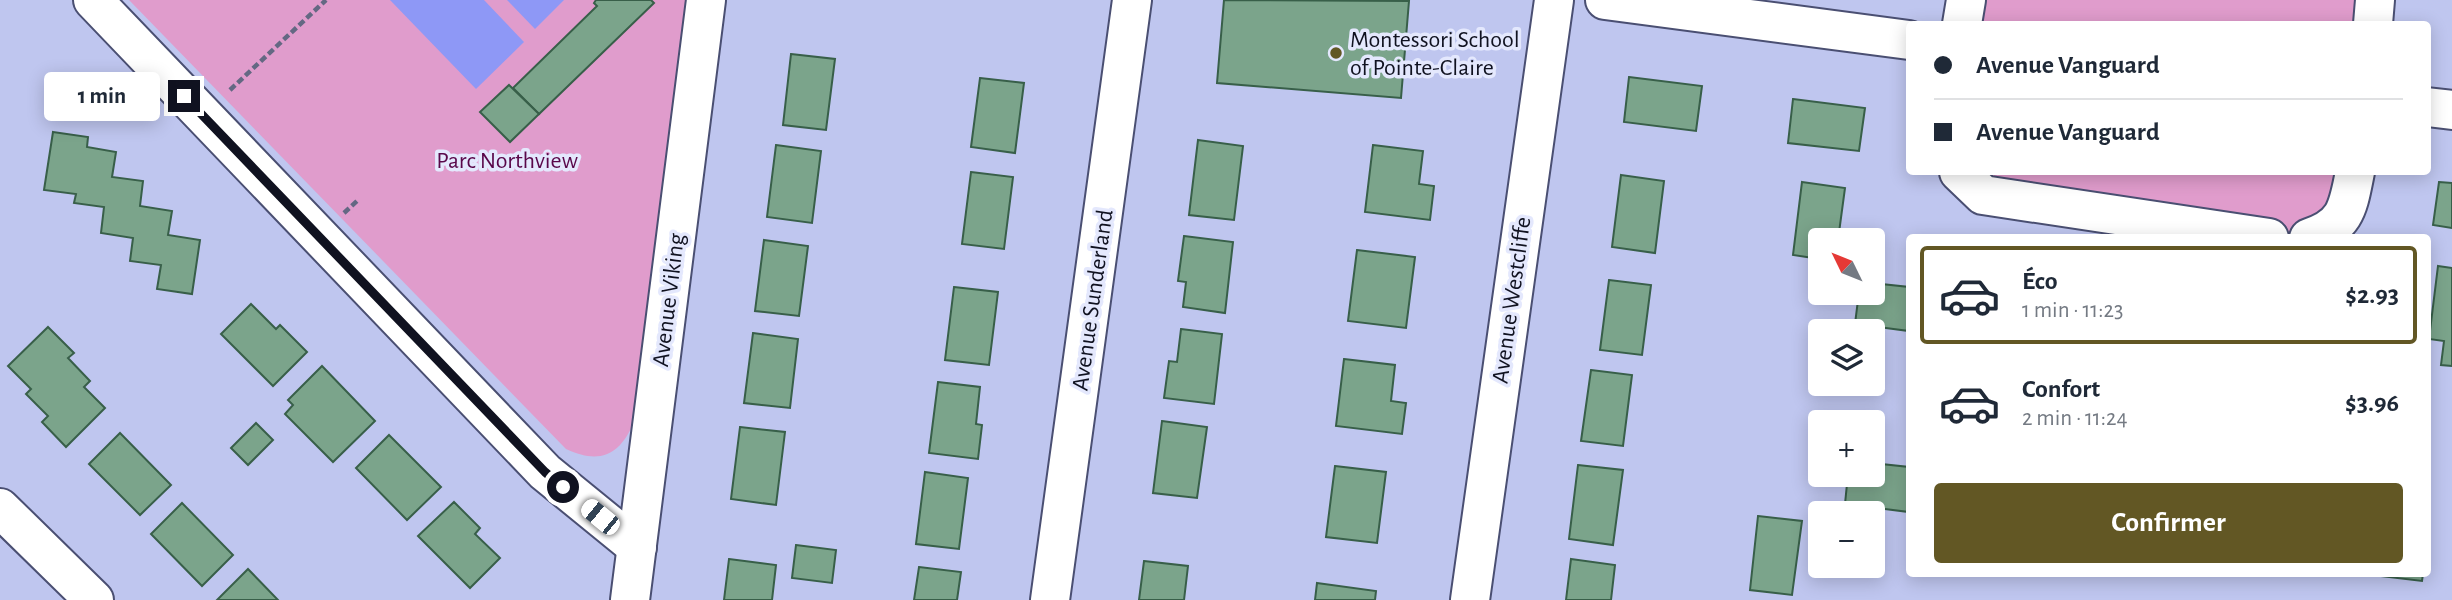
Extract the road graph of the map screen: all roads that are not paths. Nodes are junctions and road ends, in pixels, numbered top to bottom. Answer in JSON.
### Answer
{"nodes":[{"id":1,"x":93,"y":0,"type":"edge"},
{"id":2,"x":706,"y":0,"type":"edge"},
{"id":3,"x":1132,"y":0,"type":"edge"},
{"id":4,"x":1554,"y":0,"type":"edge"},
{"id":5,"x":1605,"y":0,"type":"edge"},
{"id":6,"x":1966,"y":0,"type":"edge"},
{"id":7,"x":2375,"y":0,"type":"edge"},
{"id":8,"x":1962,"y":21,"type":"edge"},
{"id":9,"x":2373,"y":21,"type":"edge"},
{"id":10,"x":1906,"y":40,"type":"edge"},
{"id":11,"x":2431,"y":107,"type":"edge"},
{"id":12,"x":2452,"y":110,"type":"edge"},
{"id":13,"x":1962,"y":175,"type":"edge"},
{"id":14,"x":2354,"y":175,"type":"edge"},
{"id":15,"x":2242,"y":234,"type":"edge"},
{"id":16,"x":2323,"y":234,"type":"edge"},
{"id":17,"x":0,"y":508,"type":"edge"},
{"id":18,"x":637,"y":547,"type":"junction"},
{"id":19,"x":94,"y":600,"type":"edge"},
{"id":20,"x":630,"y":600,"type":"edge"},
{"id":21,"x":1050,"y":600,"type":"edge"},
{"id":22,"x":1470,"y":600,"type":"edge"}],
"edges":[{"from":1,"to":18,"type":"street"},
{"from":2,"to":18,"type":"street","name":"Avenue Viking"},
{"from":3,"to":21,"type":"street","name":"Avenue Sunderland"},
{"from":4,"to":22,"type":"street","name":"Avenue Westcliffe"},
{"from":5,"to":10,"type":"street"},
{"from":6,"to":8,"type":"street"},
{"from":7,"to":9,"type":"street"},
{"from":11,"to":12,"type":"street"},
{"from":13,"to":15,"type":"street"},
{"from":14,"to":16,"type":"street"},
{"from":17,"to":19,"type":"street"},
{"from":18,"to":20,"type":"street","name":"Avenue Viking"}]}
